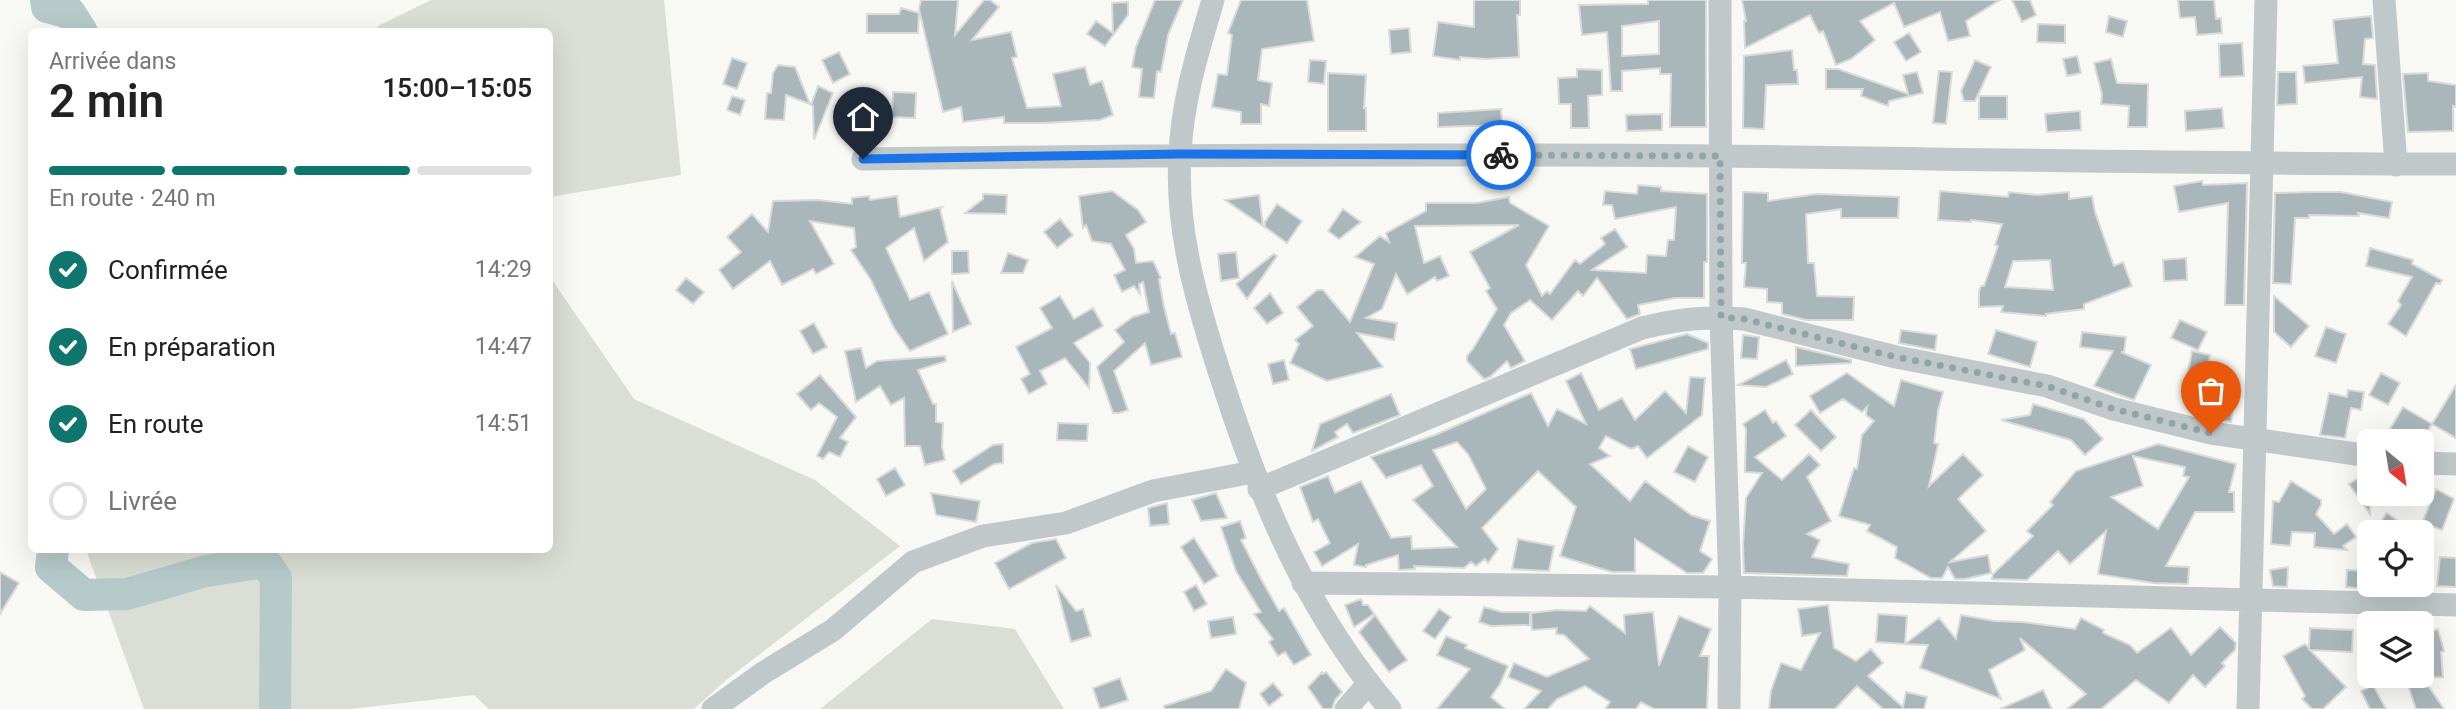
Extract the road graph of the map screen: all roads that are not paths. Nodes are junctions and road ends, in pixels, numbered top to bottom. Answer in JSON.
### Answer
{"nodes":[{"id":1,"x":1213,"y":0,"type":"edge"},
{"id":2,"x":1720,"y":0,"type":"edge"},
{"id":3,"x":2266,"y":0,"type":"edge"},
{"id":4,"x":2384,"y":0,"type":"edge"},
{"id":5,"x":1180,"y":154,"type":"junction"},
{"id":6,"x":1720,"y":156,"type":"junction"},
{"id":7,"x":863,"y":159,"type":"dead end"},
{"id":8,"x":2262,"y":164,"type":"junction"},
{"id":9,"x":2456,"y":164,"type":"edge"},
{"id":10,"x":2396,"y":165,"type":"junction"},
{"id":11,"x":1721,"y":317,"type":"junction"},
{"id":12,"x":2255,"y":441,"type":"junction"},
{"id":13,"x":2357,"y":454,"type":"edge"},
{"id":14,"x":2434,"y":463,"type":"edge"},
{"id":15,"x":2456,"y":464,"type":"edge"},
{"id":16,"x":1256,"y":480,"type":"junction"},
{"id":17,"x":1303,"y":583,"type":"junction"},
{"id":18,"x":1730,"y":587,"type":"junction"},
{"id":19,"x":2250,"y":601,"type":"junction"},
{"id":20,"x":2456,"y":605,"type":"edge"},
{"id":21,"x":1368,"y":684,"type":"junction"},
{"id":22,"x":713,"y":709,"type":"edge"},
{"id":23,"x":1346,"y":709,"type":"edge"},
{"id":24,"x":1390,"y":709,"type":"edge"},
{"id":25,"x":1729,"y":709,"type":"edge"},
{"id":26,"x":2248,"y":709,"type":"edge"}],
"edges":[{"from":1,"to":5,"type":"street"},
{"from":2,"to":6,"type":"street"},
{"from":3,"to":8,"type":"street"},
{"from":4,"to":10,"type":"street"},
{"from":5,"to":6,"type":"street"},
{"from":5,"to":7,"type":"street"},
{"from":5,"to":16,"type":"street"},
{"from":6,"to":8,"type":"street"},
{"from":6,"to":11,"type":"street"},
{"from":8,"to":10,"type":"street"},
{"from":8,"to":12,"type":"street"},
{"from":9,"to":10,"type":"street"},
{"from":11,"to":12,"type":"street"},
{"from":11,"to":16,"type":"street"},
{"from":11,"to":18,"type":"street"},
{"from":12,"to":13,"type":"street"},
{"from":12,"to":19,"type":"street"},
{"from":14,"to":15,"type":"street"},
{"from":16,"to":17,"type":"street"},
{"from":16,"to":22,"type":"street"},
{"from":17,"to":18,"type":"street"},
{"from":17,"to":21,"type":"street"},
{"from":18,"to":19,"type":"street"},
{"from":18,"to":25,"type":"street"},
{"from":19,"to":20,"type":"street"},
{"from":19,"to":26,"type":"street"},
{"from":21,"to":23,"type":"street"},
{"from":21,"to":24,"type":"street"}]}
